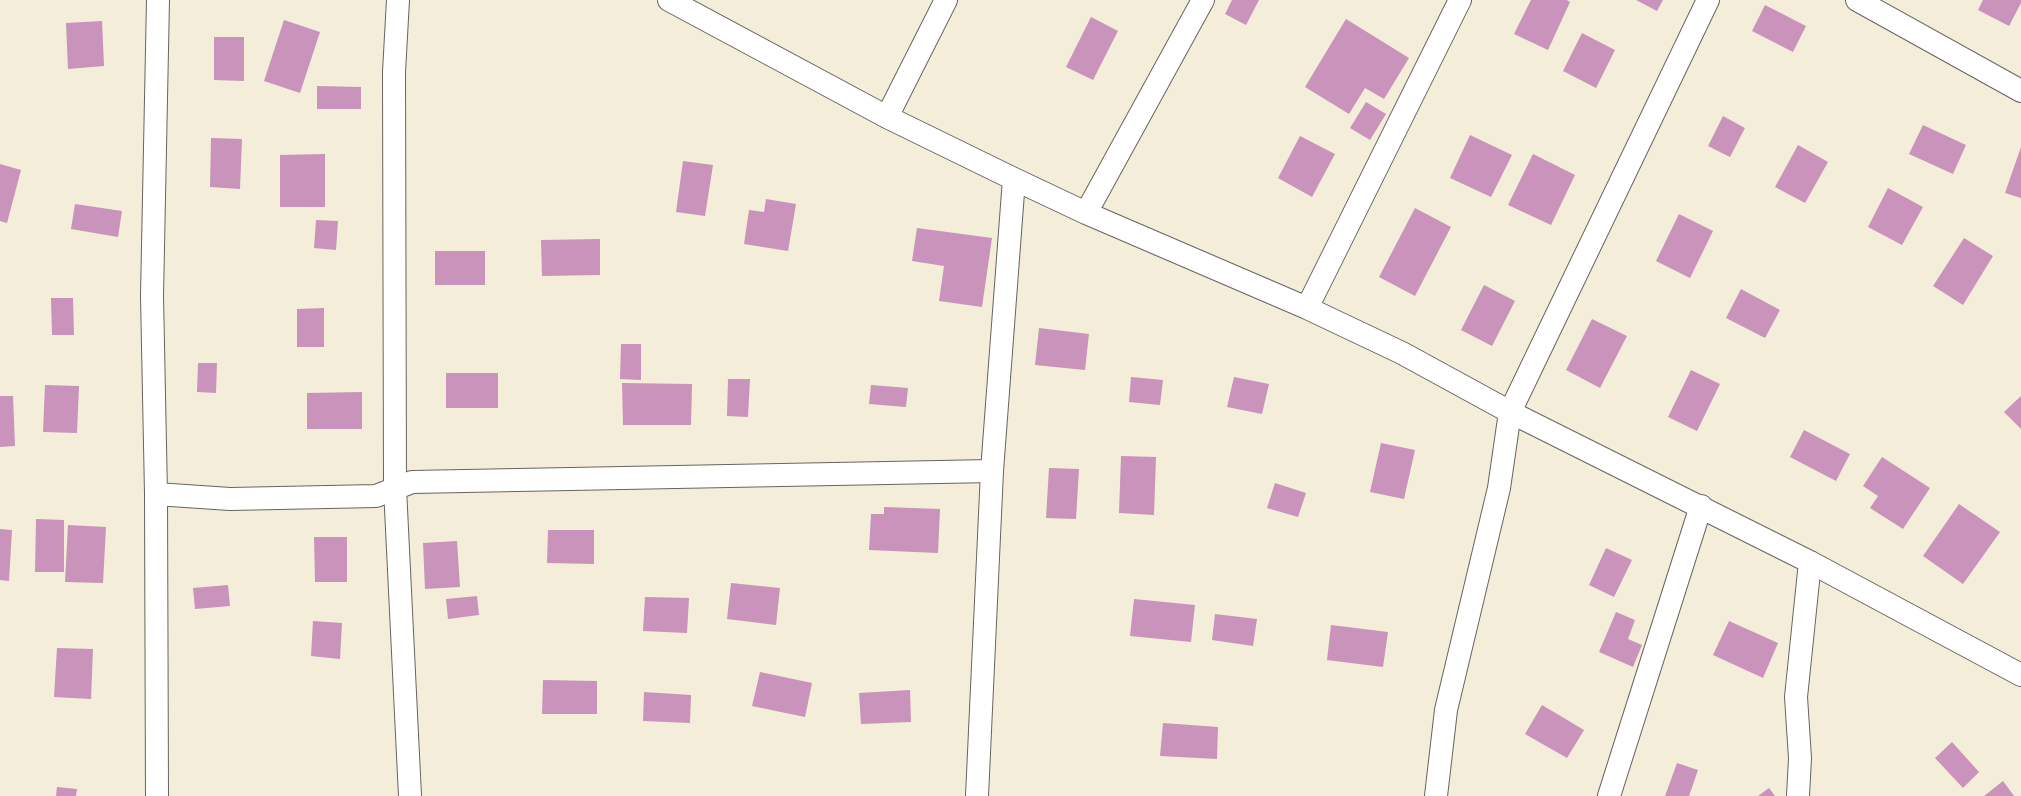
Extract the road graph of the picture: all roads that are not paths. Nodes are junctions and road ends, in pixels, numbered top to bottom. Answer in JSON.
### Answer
{"nodes":[{"id":1,"x":158,"y":0,"type":"edge"},
{"id":2,"x":398,"y":0,"type":"edge"},
{"id":3,"x":669,"y":0,"type":"edge"},
{"id":4,"x":946,"y":0,"type":"edge"},
{"id":5,"x":1203,"y":0,"type":"edge"},
{"id":6,"x":1460,"y":0,"type":"edge"},
{"id":7,"x":1708,"y":0,"type":"edge"},
{"id":8,"x":1857,"y":0,"type":"edge"},
{"id":9,"x":2021,"y":91,"type":"edge"},
{"id":10,"x":887,"y":117,"type":"junction"},
{"id":11,"x":1014,"y":179,"type":"junction"},
{"id":12,"x":1086,"y":213,"type":"junction"},
{"id":13,"x":1307,"y":308,"type":"junction"},
{"id":14,"x":1510,"y":412,"type":"junction"},
{"id":15,"x":992,"y":470,"type":"junction"},
{"id":16,"x":395,"y":488,"type":"junction"},
{"id":17,"x":156,"y":494,"type":"junction"},
{"id":18,"x":1700,"y":506,"type":"junction"},
{"id":19,"x":1810,"y":562,"type":"junction"},
{"id":20,"x":2021,"y":675,"type":"edge"},
{"id":21,"x":157,"y":796,"type":"edge"},
{"id":22,"x":410,"y":796,"type":"edge"},
{"id":23,"x":977,"y":796,"type":"edge"},
{"id":24,"x":1436,"y":796,"type":"edge"},
{"id":25,"x":1609,"y":796,"type":"edge"},
{"id":26,"x":1798,"y":796,"type":"edge"}],
"edges":[{"from":1,"to":17,"type":"street"},
{"from":2,"to":16,"type":"street"},
{"from":3,"to":10,"type":"street"},
{"from":4,"to":10,"type":"street"},
{"from":5,"to":12,"type":"street"},
{"from":6,"to":13,"type":"street"},
{"from":7,"to":14,"type":"street"},
{"from":8,"to":9,"type":"street"},
{"from":10,"to":11,"type":"street"},
{"from":11,"to":12,"type":"street"},
{"from":11,"to":15,"type":"street"},
{"from":12,"to":13,"type":"street"},
{"from":13,"to":14,"type":"street"},
{"from":14,"to":18,"type":"street"},
{"from":14,"to":24,"type":"street"},
{"from":15,"to":16,"type":"street"},
{"from":15,"to":23,"type":"street"},
{"from":16,"to":17,"type":"street"},
{"from":16,"to":22,"type":"street"},
{"from":17,"to":21,"type":"street"},
{"from":18,"to":19,"type":"street"},
{"from":18,"to":25,"type":"street"},
{"from":19,"to":20,"type":"street"},
{"from":19,"to":26,"type":"street"}]}
